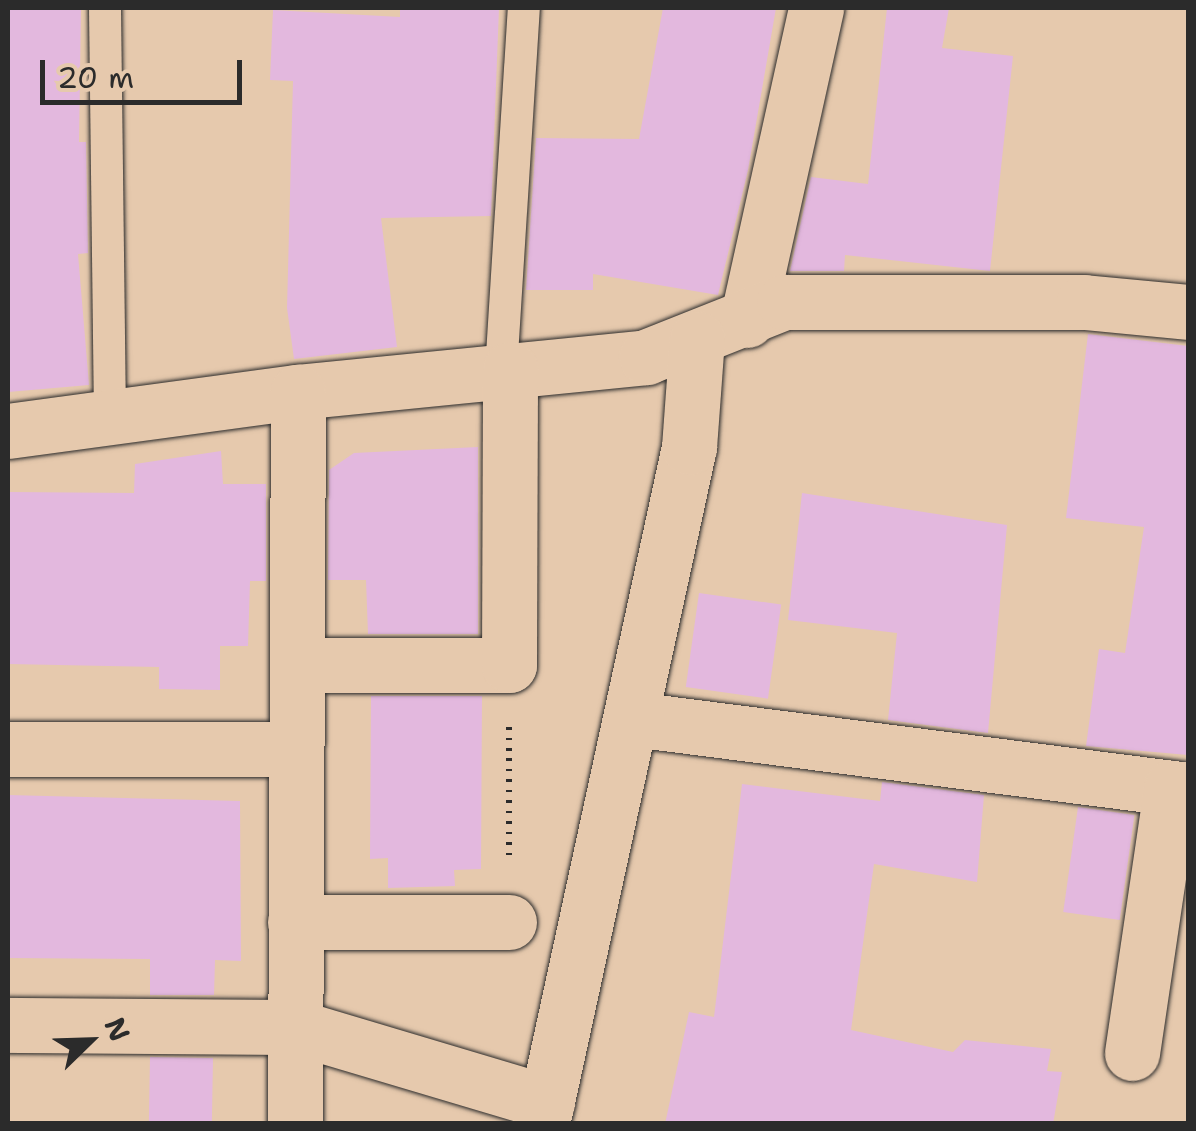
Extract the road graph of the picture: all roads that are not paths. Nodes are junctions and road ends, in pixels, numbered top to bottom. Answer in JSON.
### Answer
{"nodes":[{"id":1,"x":104,"y":8,"type":"edge"},
{"id":2,"x":524,"y":8,"type":"edge"},
{"id":3,"x":816,"y":8,"type":"edge"},
{"id":4,"x":1188,"y":312,"type":"edge"},
{"id":5,"x":722,"y":329,"type":"junction"},
{"id":6,"x":506,"y":370,"type":"junction"},
{"id":7,"x":298,"y":392,"type":"junction"},
{"id":8,"x":110,"y":417,"type":"junction"},
{"id":9,"x":8,"y":431,"type":"edge"},
{"id":10,"x":297,"y":665,"type":"junction"},
{"id":11,"x":633,"y":719,"type":"junction"},
{"id":12,"x":8,"y":749,"type":"edge"},
{"id":13,"x":295,"y":749,"type":"junction"},
{"id":14,"x":1180,"y":789,"type":"edge"},
{"id":15,"x":295,"y":922,"type":"junction"},
{"id":16,"x":509,"y":922,"type":"road end"},
{"id":17,"x":8,"y":1025,"type":"edge"},
{"id":18,"x":294,"y":1027,"type":"junction"},
{"id":19,"x":1132,"y":1053,"type":"dead end"},
{"id":20,"x":545,"y":1113,"type":"edge"},
{"id":21,"x":295,"y":1124,"type":"edge"}],
"edges":[{"from":1,"to":8,"type":"lane"},
{"from":2,"to":6,"type":"lane"},
{"from":3,"to":5,"type":"street"},
{"from":4,"to":5,"type":"street"},
{"from":5,"to":6,"type":"street"},
{"from":5,"to":11,"type":"street"},
{"from":6,"to":7,"type":"street"},
{"from":6,"to":10,"type":"street"},
{"from":7,"to":8,"type":"street"},
{"from":7,"to":10,"type":"street"},
{"from":8,"to":9,"type":"street"},
{"from":10,"to":13,"type":"street"},
{"from":11,"to":14,"type":"street"},
{"from":11,"to":20,"type":"street"},
{"from":12,"to":13,"type":"street"},
{"from":13,"to":15,"type":"street"},
{"from":14,"to":19,"type":"street"},
{"from":15,"to":16,"type":"street"},
{"from":15,"to":18,"type":"street"},
{"from":17,"to":18,"type":"street"},
{"from":18,"to":20,"type":"street"},
{"from":18,"to":21,"type":"street"}]}
